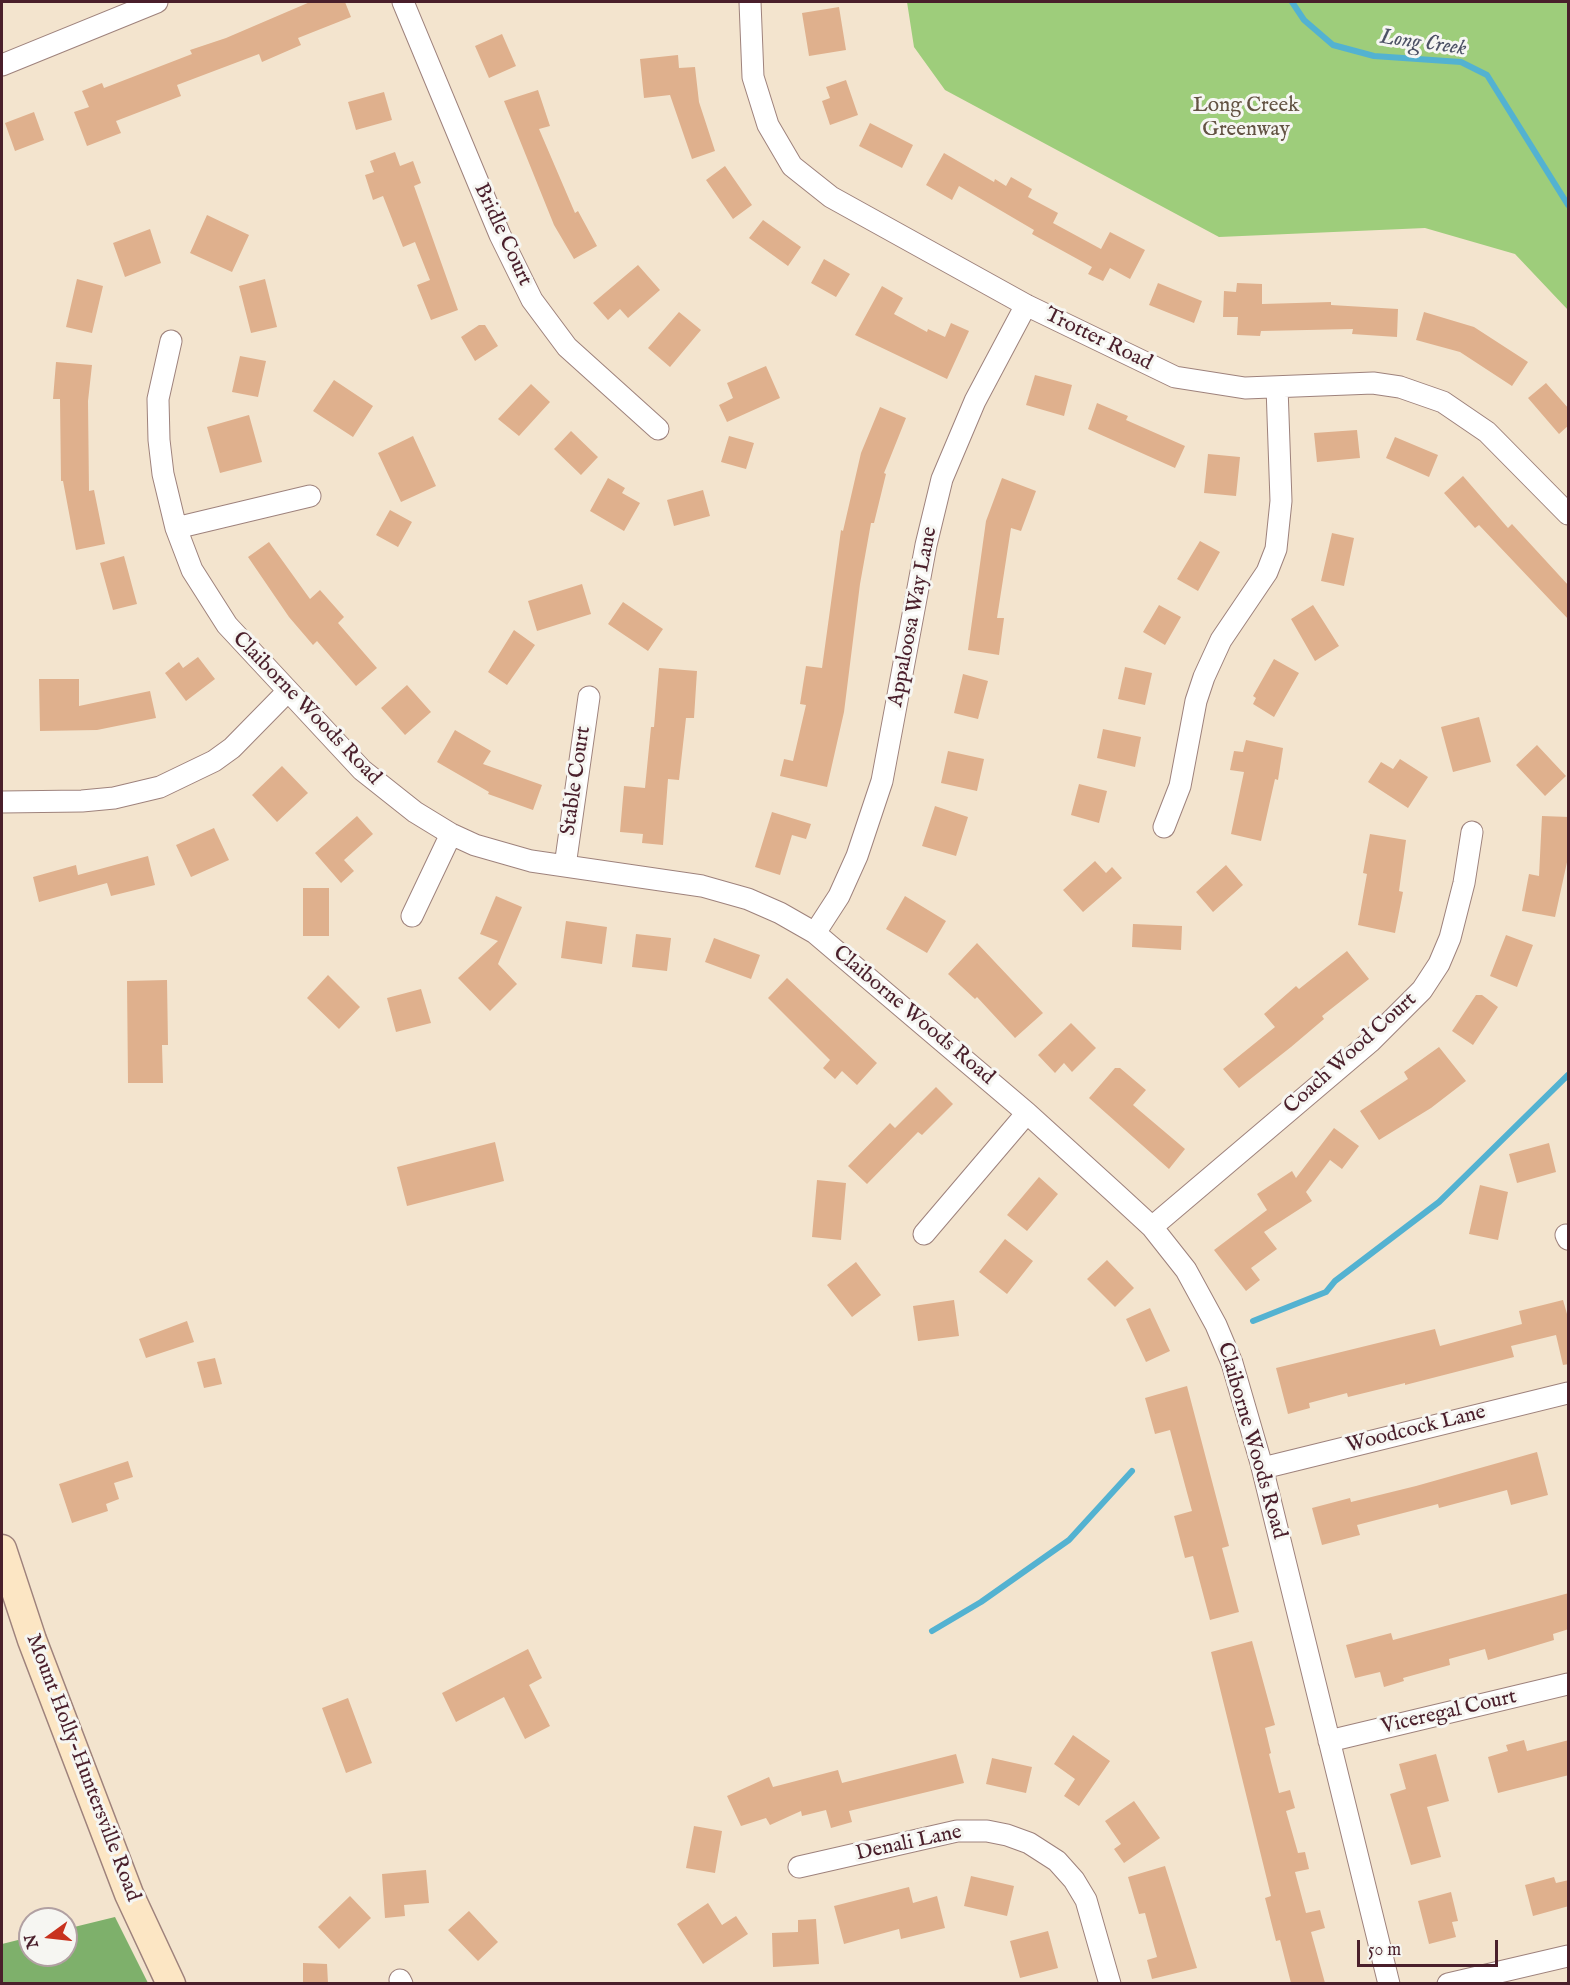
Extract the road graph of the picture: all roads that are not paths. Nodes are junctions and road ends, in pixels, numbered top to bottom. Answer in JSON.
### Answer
{"nodes":[{"id":1,"x":157,"y":2,"type":"edge"},
{"id":2,"x":403,"y":2,"type":"edge"},
{"id":3,"x":750,"y":2,"type":"edge"},
{"id":4,"x":2,"y":65,"type":"edge"},
{"id":5,"x":1026,"y":305,"type":"junction"},
{"id":6,"x":171,"y":341,"type":"dead end"},
{"id":7,"x":1277,"y":387,"type":"junction"},
{"id":8,"x":658,"y":429,"type":"dead end"},
{"id":9,"x":309,"y":496,"type":"dead end"},
{"id":10,"x":1569,"y":514,"type":"edge"},
{"id":11,"x":176,"y":528,"type":"junction"},
{"id":12,"x":287,"y":692,"type":"junction"},
{"id":13,"x":589,"y":697,"type":"dead end"},
{"id":14,"x":2,"y":802,"type":"edge"},
{"id":15,"x":1164,"y":827,"type":"dead end"},
{"id":16,"x":1472,"y":832,"type":"dead end"},
{"id":17,"x":451,"y":834,"type":"junction"},
{"id":18,"x":566,"y":866,"type":"junction"},
{"id":19,"x":412,"y":916,"type":"dead end"},
{"id":20,"x":815,"y":933,"type":"junction"},
{"id":21,"x":1027,"y":1113,"type":"junction"},
{"id":22,"x":1152,"y":1227,"type":"junction"},
{"id":23,"x":924,"y":1234,"type":"dead end"},
{"id":24,"x":1569,"y":1393,"type":"edge"},
{"id":25,"x":1263,"y":1468,"type":"junction"},
{"id":26,"x":2,"y":1549,"type":"edge"},
{"id":27,"x":1569,"y":1684,"type":"edge"},
{"id":28,"x":1329,"y":1741,"type":"junction"},
{"id":29,"x":800,"y":1868,"type":"dead end"},
{"id":30,"x":1569,"y":1956,"type":"edge"},
{"id":31,"x":171,"y":1983,"type":"edge"},
{"id":32,"x":1110,"y":1983,"type":"edge"},
{"id":33,"x":1389,"y":1983,"type":"edge"},
{"id":34,"x":1448,"y":1983,"type":"edge"}],
"edges":[{"from":1,"to":4,"type":"street"},
{"from":2,"to":8,"type":"street","name":"Bridle Court"},
{"from":3,"to":5,"type":"street","name":"Trotter Road"},
{"from":5,"to":7,"type":"street","name":"Trotter Road"},
{"from":5,"to":20,"type":"street","name":"Appaloosa Way Lane"},
{"from":6,"to":11,"type":"street","name":"Claiborne Woods Road"},
{"from":7,"to":10,"type":"street","name":"Trotter Road"},
{"from":7,"to":15,"type":"street"},
{"from":9,"to":11,"type":"street"},
{"from":11,"to":12,"type":"street","name":"Claiborne Woods Road"},
{"from":12,"to":14,"type":"street"},
{"from":12,"to":17,"type":"street","name":"Claiborne Woods Road"},
{"from":13,"to":18,"type":"street","name":"Stable Court"},
{"from":16,"to":22,"type":"street","name":"Coach Wood Court"},
{"from":17,"to":18,"type":"street","name":"Claiborne Woods Road"},
{"from":17,"to":19,"type":"street"},
{"from":18,"to":20,"type":"street","name":"Claiborne Woods Road"},
{"from":20,"to":21,"type":"street","name":"Claiborne Woods Road"},
{"from":21,"to":22,"type":"street","name":"Claiborne Woods Road"},
{"from":21,"to":23,"type":"street"},
{"from":22,"to":25,"type":"street","name":"Claiborne Woods Road"},
{"from":24,"to":25,"type":"street","name":"Woodcock Lane"},
{"from":25,"to":28,"type":"street","name":"Claiborne Woods Road"},
{"from":26,"to":31,"type":"main road","name":"Mount Holly-Huntersville Road"},
{"from":27,"to":28,"type":"street","name":"Viceregal Court"},
{"from":28,"to":33,"type":"street","name":"Claiborne Woods Road"},
{"from":29,"to":32,"type":"street","name":"Denali Lane"},
{"from":30,"to":34,"type":"street"}]}
